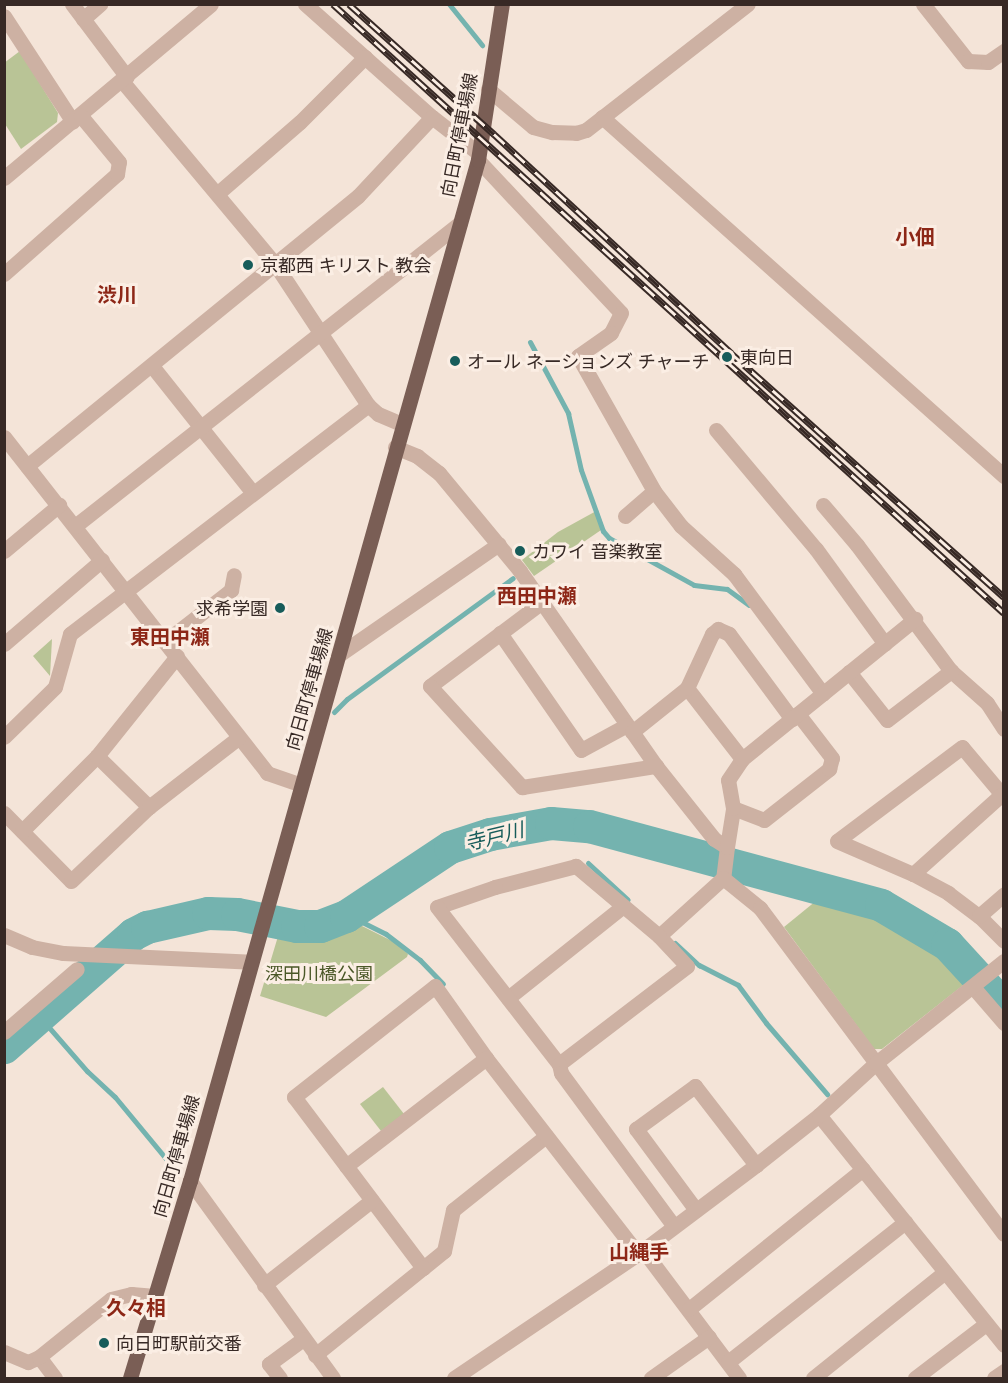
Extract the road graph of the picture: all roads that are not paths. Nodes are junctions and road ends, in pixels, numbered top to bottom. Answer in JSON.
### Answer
{"nodes":[{"id":1,"x":72,"y":4,"type":"edge"},
{"id":2,"x":100,"y":4,"type":"edge"},
{"id":3,"x":211,"y":4,"type":"edge"},
{"id":4,"x":305,"y":4,"type":"edge"},
{"id":5,"x":502,"y":4,"type":"edge"},
{"id":6,"x":748,"y":4,"type":"edge"},
{"id":7,"x":923,"y":4,"type":"edge"},
{"id":8,"x":4,"y":16,"type":"edge"},
{"id":9,"x":83,"y":19,"type":"junction"},
{"id":10,"x":1004,"y":51,"type":"edge"},
{"id":11,"x":365,"y":57,"type":"junction"},
{"id":12,"x":124,"y":79,"type":"junction"},
{"id":13,"x":488,"y":89,"type":"junction"},
{"id":14,"x":432,"y":117,"type":"junction"},
{"id":15,"x":602,"y":117,"type":"junction"},
{"id":16,"x":77,"y":119,"type":"junction"},
{"id":17,"x":478,"y":157,"type":"junction"},
{"id":18,"x":4,"y":178,"type":"edge"},
{"id":19,"x":218,"y":193,"type":"junction"},
{"id":20,"x":460,"y":223,"type":"junction"},
{"id":21,"x":275,"y":264,"type":"junction"},
{"id":22,"x":4,"y":274,"type":"edge"},
{"id":23,"x":321,"y":330,"type":"junction"},
{"id":24,"x":152,"y":366,"type":"junction"},
{"id":25,"x":368,"y":405,"type":"junction"},
{"id":26,"x":401,"y":424,"type":"junction"},
{"id":27,"x":201,"y":426,"type":"junction"},
{"id":28,"x":716,"y":430,"type":"dead end"},
{"id":29,"x":4,"y":437,"type":"edge"},
{"id":30,"x":395,"y":447,"type":"junction"},
{"id":31,"x":27,"y":466,"type":"junction"},
{"id":32,"x":1004,"y":476,"type":"edge"},
{"id":33,"x":654,"y":491,"type":"junction"},
{"id":34,"x":253,"y":493,"type":"junction"},
{"id":35,"x":58,"y":505,"type":"junction"},
{"id":36,"x":823,"y":505,"type":"dead end"},
{"id":37,"x":625,"y":516,"type":"dead end"},
{"id":38,"x":75,"y":526,"type":"junction"},
{"id":39,"x":499,"y":544,"type":"junction"},
{"id":40,"x":4,"y":550,"type":"edge"},
{"id":41,"x":102,"y":560,"type":"junction"},
{"id":42,"x":234,"y":575,"type":"dead end"},
{"id":43,"x":126,"y":590,"type":"junction"},
{"id":44,"x":542,"y":602,"type":"junction"},
{"id":45,"x":915,"y":619,"type":"junction"},
{"id":46,"x":500,"y":633,"type":"junction"},
{"id":47,"x":166,"y":641,"type":"junction"},
{"id":48,"x":4,"y":644,"type":"edge"},
{"id":49,"x":885,"y":644,"type":"junction"},
{"id":50,"x":340,"y":654,"type":"junction"},
{"id":51,"x":177,"y":656,"type":"junction"},
{"id":52,"x":951,"y":670,"type":"junction"},
{"id":53,"x":849,"y":672,"type":"junction"},
{"id":54,"x":687,"y":688,"type":"junction"},
{"id":55,"x":823,"y":694,"type":"junction"},
{"id":56,"x":795,"y":716,"type":"junction"},
{"id":57,"x":630,"y":729,"type":"junction"},
{"id":58,"x":1004,"y":729,"type":"edge"},
{"id":59,"x":4,"y":737,"type":"edge"},
{"id":60,"x":238,"y":738,"type":"junction"},
{"id":61,"x":97,"y":756,"type":"junction"},
{"id":62,"x":742,"y":759,"type":"junction"},
{"id":63,"x":656,"y":766,"type":"junction"},
{"id":64,"x":301,"y":785,"type":"junction"},
{"id":65,"x":1002,"y":796,"type":"edge"},
{"id":66,"x":149,"y":807,"type":"junction"},
{"id":67,"x":733,"y":808,"type":"junction"},
{"id":68,"x":4,"y":813,"type":"edge"},
{"id":69,"x":22,"y":831,"type":"junction"},
{"id":70,"x":725,"y":863,"type":"junction"},
{"id":71,"x":913,"y":874,"type":"junction"},
{"id":72,"x":1004,"y":894,"type":"edge"},
{"id":73,"x":622,"y":907,"type":"junction"},
{"id":74,"x":980,"y":916,"type":"junction"},
{"id":75,"x":4,"y":935,"type":"edge"},
{"id":76,"x":659,"y":936,"type":"junction"},
{"id":77,"x":1004,"y":941,"type":"edge"},
{"id":78,"x":1004,"y":961,"type":"edge"},
{"id":79,"x":251,"y":962,"type":"junction"},
{"id":80,"x":77,"y":969,"type":"dead end"},
{"id":81,"x":975,"y":985,"type":"junction"},
{"id":82,"x":508,"y":998,"type":"junction"},
{"id":83,"x":1004,"y":1023,"type":"edge"},
{"id":84,"x":4,"y":1032,"type":"edge"},
{"id":85,"x":486,"y":1058,"type":"junction"},
{"id":86,"x":876,"y":1063,"type":"junction"},
{"id":87,"x":559,"y":1064,"type":"junction"},
{"id":88,"x":819,"y":1114,"type":"junction"},
{"id":89,"x":546,"y":1136,"type":"junction"},
{"id":90,"x":346,"y":1166,"type":"junction"},
{"id":91,"x":756,"y":1166,"type":"junction"},
{"id":92,"x":863,"y":1169,"type":"junction"},
{"id":93,"x":190,"y":1181,"type":"junction"},
{"id":94,"x":372,"y":1200,"type":"junction"},
{"id":95,"x":696,"y":1210,"type":"junction"},
{"id":96,"x":904,"y":1222,"type":"junction"},
{"id":97,"x":674,"y":1226,"type":"junction"},
{"id":98,"x":1004,"y":1234,"type":"edge"},
{"id":99,"x":641,"y":1252,"type":"junction"},
{"id":100,"x":423,"y":1268,"type":"junction"},
{"id":101,"x":945,"y":1272,"type":"junction"},
{"id":102,"x":264,"y":1285,"type":"junction"},
{"id":103,"x":154,"y":1296,"type":"junction"},
{"id":104,"x":689,"y":1309,"type":"junction"},
{"id":105,"x":986,"y":1324,"type":"junction"},
{"id":106,"x":709,"y":1337,"type":"junction"},
{"id":107,"x":303,"y":1339,"type":"junction"},
{"id":108,"x":1004,"y":1345,"type":"edge"},
{"id":109,"x":4,"y":1352,"type":"edge"},
{"id":110,"x":315,"y":1355,"type":"junction"},
{"id":111,"x":39,"y":1356,"type":"junction"},
{"id":112,"x":728,"y":1362,"type":"junction"},
{"id":113,"x":1004,"y":1371,"type":"edge"},
{"id":114,"x":55,"y":1378,"type":"edge"},
{"id":115,"x":130,"y":1378,"type":"edge"},
{"id":116,"x":280,"y":1378,"type":"edge"},
{"id":117,"x":333,"y":1378,"type":"edge"},
{"id":118,"x":454,"y":1378,"type":"edge"},
{"id":119,"x":651,"y":1378,"type":"edge"},
{"id":120,"x":739,"y":1378,"type":"edge"},
{"id":121,"x":813,"y":1378,"type":"edge"},
{"id":122,"x":915,"y":1378,"type":"edge"},
{"id":123,"x":994,"y":1378,"type":"edge"}],
"edges":[{"from":1,"to":9,"type":"street"},
{"from":2,"to":9,"type":"street"},
{"from":3,"to":12,"type":"street"},
{"from":4,"to":11,"type":"street"},
{"from":5,"to":13,"type":"main road","name":"向日町停車場線"},
{"from":6,"to":15,"type":"street"},
{"from":7,"to":10,"type":"street"},
{"from":8,"to":16,"type":"street"},
{"from":9,"to":12,"type":"street"},
{"from":11,"to":14,"type":"street"},
{"from":11,"to":19,"type":"street"},
{"from":12,"to":16,"type":"street"},
{"from":12,"to":19,"type":"street"},
{"from":13,"to":15,"type":"street"},
{"from":13,"to":17,"type":"main road","name":"向日町停車場線"},
{"from":14,"to":17,"type":"street"},
{"from":14,"to":21,"type":"street"},
{"from":15,"to":32,"type":"street"},
{"from":16,"to":18,"type":"street"},
{"from":16,"to":22,"type":"street"},
{"from":17,"to":20,"type":"main road","name":"向日町停車場線"},
{"from":17,"to":33,"type":"street"},
{"from":19,"to":21,"type":"street"},
{"from":20,"to":23,"type":"street"},
{"from":20,"to":26,"type":"main road","name":"向日町停車場線"},
{"from":21,"to":23,"type":"street"},
{"from":21,"to":24,"type":"street"},
{"from":23,"to":25,"type":"street"},
{"from":23,"to":27,"type":"street"},
{"from":24,"to":27,"type":"street"},
{"from":24,"to":31,"type":"street"},
{"from":25,"to":26,"type":"street"},
{"from":25,"to":34,"type":"street"},
{"from":26,"to":30,"type":"main road","name":"向日町停車場線"},
{"from":27,"to":34,"type":"street"},
{"from":27,"to":38,"type":"street"},
{"from":28,"to":49,"type":"street"},
{"from":29,"to":31,"type":"street"},
{"from":30,"to":39,"type":"street"},
{"from":30,"to":50,"type":"main road","name":"向日町停車場線"},
{"from":31,"to":35,"type":"street"},
{"from":33,"to":37,"type":"street"},
{"from":33,"to":55,"type":"street"},
{"from":34,"to":43,"type":"street"},
{"from":35,"to":38,"type":"street"},
{"from":35,"to":40,"type":"street"},
{"from":36,"to":45,"type":"street"},
{"from":38,"to":41,"type":"street"},
{"from":39,"to":44,"type":"street"},
{"from":39,"to":50,"type":"street"},
{"from":41,"to":43,"type":"street"},
{"from":41,"to":48,"type":"street"},
{"from":42,"to":47,"type":"street"},
{"from":43,"to":47,"type":"street"},
{"from":43,"to":59,"type":"street"},
{"from":44,"to":46,"type":"street"},
{"from":44,"to":57,"type":"street"},
{"from":45,"to":49,"type":"street"},
{"from":45,"to":52,"type":"street"},
{"from":46,"to":57,"type":"street"},
{"from":46,"to":63,"type":"street"},
{"from":47,"to":51,"type":"street"},
{"from":49,"to":53,"type":"street"},
{"from":50,"to":64,"type":"main road","name":"向日町停車場線"},
{"from":51,"to":60,"type":"street"},
{"from":51,"to":61,"type":"street"},
{"from":52,"to":53,"type":"street"},
{"from":52,"to":58,"type":"street"},
{"from":53,"to":55,"type":"street"},
{"from":54,"to":56,"type":"street"},
{"from":54,"to":57,"type":"street"},
{"from":54,"to":62,"type":"street"},
{"from":55,"to":56,"type":"street"},
{"from":56,"to":62,"type":"street"},
{"from":56,"to":67,"type":"street"},
{"from":57,"to":63,"type":"street"},
{"from":60,"to":64,"type":"street"},
{"from":60,"to":66,"type":"street"},
{"from":61,"to":66,"type":"street"},
{"from":61,"to":69,"type":"street"},
{"from":62,"to":67,"type":"street"},
{"from":63,"to":70,"type":"street"},
{"from":64,"to":79,"type":"main road","name":"向日町停車場線"},
{"from":65,"to":71,"type":"street"},
{"from":65,"to":71,"type":"street"},
{"from":66,"to":69,"type":"street"},
{"from":67,"to":70,"type":"street"},
{"from":68,"to":69,"type":"street"},
{"from":70,"to":76,"type":"street"},
{"from":70,"to":86,"type":"street"},
{"from":71,"to":74,"type":"street"},
{"from":72,"to":74,"type":"street"},
{"from":73,"to":76,"type":"street"},
{"from":73,"to":82,"type":"street"},
{"from":73,"to":82,"type":"street"},
{"from":74,"to":77,"type":"street"},
{"from":75,"to":79,"type":"street"},
{"from":76,"to":87,"type":"street"},
{"from":78,"to":81,"type":"street"},
{"from":79,"to":93,"type":"main road","name":"向日町停車場線"},
{"from":80,"to":84,"type":"street"},
{"from":81,"to":83,"type":"street"},
{"from":81,"to":86,"type":"street"},
{"from":82,"to":87,"type":"street"},
{"from":85,"to":89,"type":"street"},
{"from":85,"to":90,"type":"street"},
{"from":85,"to":90,"type":"street"},
{"from":86,"to":88,"type":"street"},
{"from":86,"to":98,"type":"street"},
{"from":87,"to":97,"type":"street"},
{"from":88,"to":91,"type":"street"},
{"from":88,"to":92,"type":"street"},
{"from":89,"to":99,"type":"street"},
{"from":89,"to":100,"type":"street"},
{"from":90,"to":94,"type":"street"},
{"from":91,"to":95,"type":"street"},
{"from":91,"to":95,"type":"street"},
{"from":92,"to":96,"type":"street"},
{"from":92,"to":104,"type":"street"},
{"from":93,"to":102,"type":"street"},
{"from":93,"to":103,"type":"main road","name":"向日町停車場線"},
{"from":94,"to":100,"type":"street"},
{"from":94,"to":102,"type":"street"},
{"from":95,"to":97,"type":"street"},
{"from":96,"to":101,"type":"street"},
{"from":96,"to":112,"type":"street"},
{"from":97,"to":99,"type":"street"},
{"from":99,"to":104,"type":"street"},
{"from":99,"to":118,"type":"street"},
{"from":100,"to":110,"type":"street"},
{"from":101,"to":105,"type":"street"},
{"from":101,"to":121,"type":"street"},
{"from":102,"to":107,"type":"street"},
{"from":103,"to":111,"type":"street"},
{"from":103,"to":115,"type":"main road","name":"向日町停車場線"},
{"from":104,"to":106,"type":"street"},
{"from":105,"to":108,"type":"street"},
{"from":105,"to":122,"type":"street"},
{"from":106,"to":112,"type":"street"},
{"from":106,"to":119,"type":"street"},
{"from":107,"to":110,"type":"street"},
{"from":107,"to":116,"type":"street"},
{"from":109,"to":111,"type":"street"},
{"from":110,"to":117,"type":"street"},
{"from":111,"to":114,"type":"street"},
{"from":112,"to":120,"type":"street"},
{"from":113,"to":123,"type":"street"}]}
